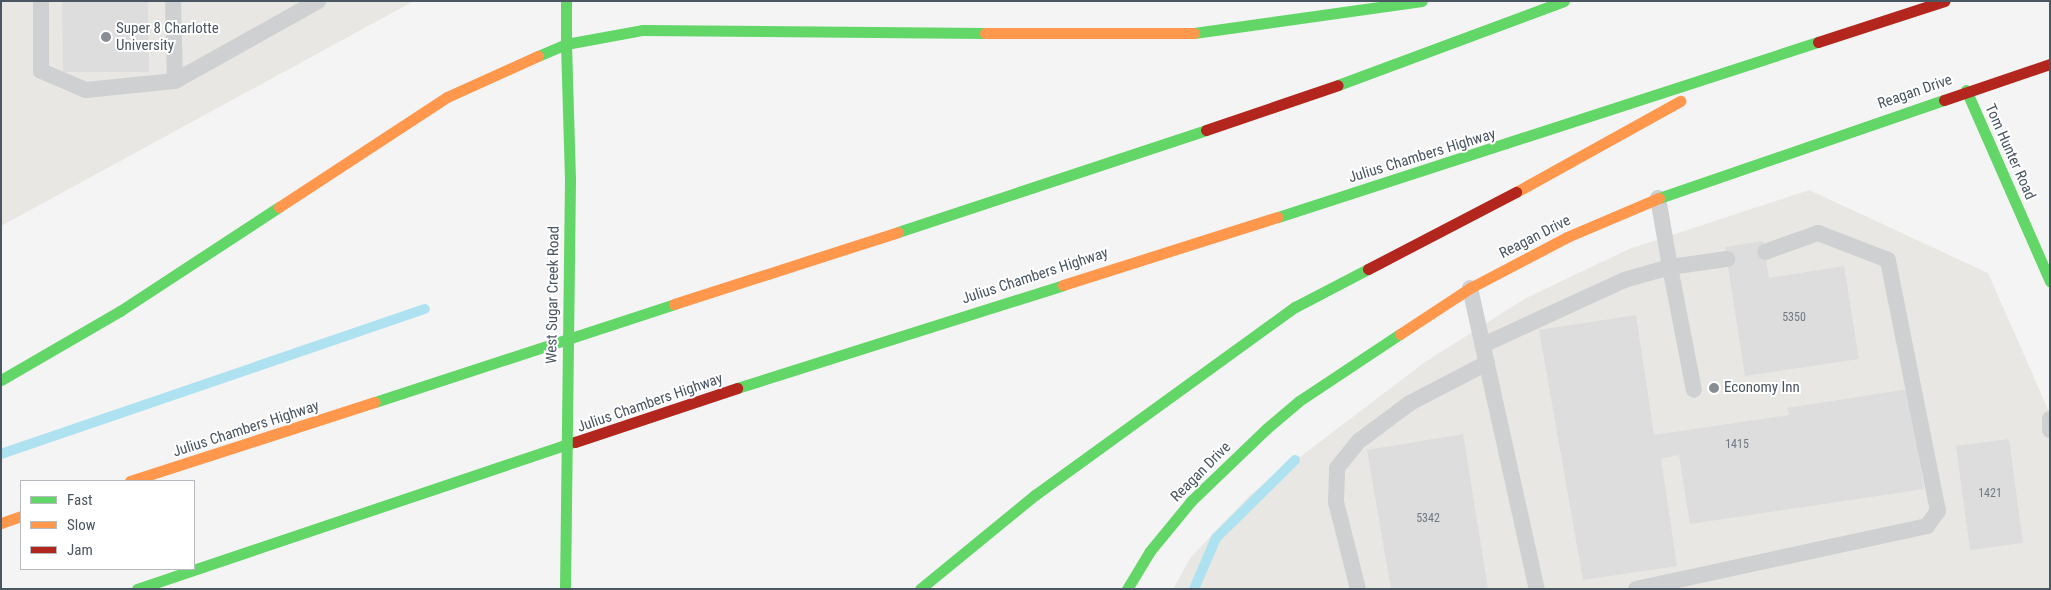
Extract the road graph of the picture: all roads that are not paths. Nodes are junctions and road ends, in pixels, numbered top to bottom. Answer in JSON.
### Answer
{"nodes":[{"id":1,"x":41,"y":1,"type":"edge"},
{"id":2,"x":173,"y":1,"type":"edge"},
{"id":3,"x":318,"y":1,"type":"edge"},
{"id":4,"x":566,"y":1,"type":"edge"},
{"id":5,"x":1422,"y":1,"type":"edge"},
{"id":6,"x":1564,"y":1,"type":"edge"},
{"id":7,"x":1944,"y":1,"type":"edge"},
{"id":8,"x":566,"y":44,"type":"junction"},
{"id":9,"x":2050,"y":64,"type":"edge"},
{"id":10,"x":1735,"y":70,"type":"junction"},
{"id":11,"x":175,"y":81,"type":"junction"},
{"id":12,"x":1966,"y":90,"type":"junction"},
{"id":13,"x":1658,"y":198,"type":"junction"},
{"id":14,"x":1765,"y":252,"type":"dead end"},
{"id":15,"x":1727,"y":259,"type":"dead end"},
{"id":16,"x":1670,"y":267,"type":"junction"},
{"id":17,"x":2050,"y":281,"type":"edge"},
{"id":18,"x":1470,"y":288,"type":"junction"},
{"id":19,"x":1482,"y":345,"type":"junction"},
{"id":20,"x":1487,"y":363,"type":"junction"},
{"id":21,"x":1,"y":380,"type":"edge"},
{"id":22,"x":1694,"y":390,"type":"dead end"},
{"id":23,"x":2050,"y":419,"type":"edge"},
{"id":24,"x":2050,"y":430,"type":"edge"},
{"id":25,"x":133,"y":480,"type":"edge"},
{"id":26,"x":20,"y":516,"type":"edge"},
{"id":27,"x":1,"y":523,"type":"edge"},
{"id":28,"x":194,"y":570,"type":"edge"},
{"id":29,"x":195,"y":570,"type":"edge"},
{"id":30,"x":137,"y":589,"type":"edge"},
{"id":31,"x":565,"y":589,"type":"edge"},
{"id":32,"x":920,"y":589,"type":"edge"},
{"id":33,"x":1127,"y":589,"type":"edge"},
{"id":34,"x":1358,"y":589,"type":"edge"},
{"id":35,"x":1537,"y":589,"type":"edge"},
{"id":36,"x":1636,"y":589,"type":"edge"}],
"edges":[{"from":1,"to":11,"type":"lane"},
{"from":2,"to":11,"type":"lane"},
{"from":3,"to":11,"type":"lane"},
{"from":4,"to":8,"type":"main road","name":"West Sugar Creek Road"},
{"from":5,"to":8,"type":"main road"},
{"from":6,"to":25,"type":"main road","name":"Julius Chambers Highway"},
{"from":7,"to":10,"type":"main road","name":"Julius Chambers Highway"},
{"from":8,"to":21,"type":"main road"},
{"from":8,"to":31,"type":"main road","name":"West Sugar Creek Road","bridge":true},
{"from":9,"to":12,"type":"main road","name":"Reagan Drive"},
{"from":10,"to":29,"type":"main road","name":"Julius Chambers Highway"},
{"from":10,"to":32,"type":"main road"},
{"from":12,"to":13,"type":"main road","name":"Reagan Drive"},
{"from":12,"to":17,"type":"main road","name":"Tom Hunter Road"},
{"from":13,"to":16,"type":"lane"},
{"from":13,"to":18,"type":"main road","name":"Reagan Drive"},
{"from":14,"to":36,"type":"lane"},
{"from":15,"to":16,"type":"lane"},
{"from":16,"to":19,"type":"lane"},
{"from":16,"to":22,"type":"lane"},
{"from":18,"to":19,"type":"lane"},
{"from":18,"to":33,"type":"main road","name":"Reagan Drive"},
{"from":19,"to":20,"type":"lane"},
{"from":20,"to":34,"type":"lane"},
{"from":20,"to":35,"type":"lane"},
{"from":23,"to":24,"type":"lane"},
{"from":26,"to":27,"type":"main road"},
{"from":28,"to":30,"type":"main road","name":"Julius Chambers Highway"}]}
